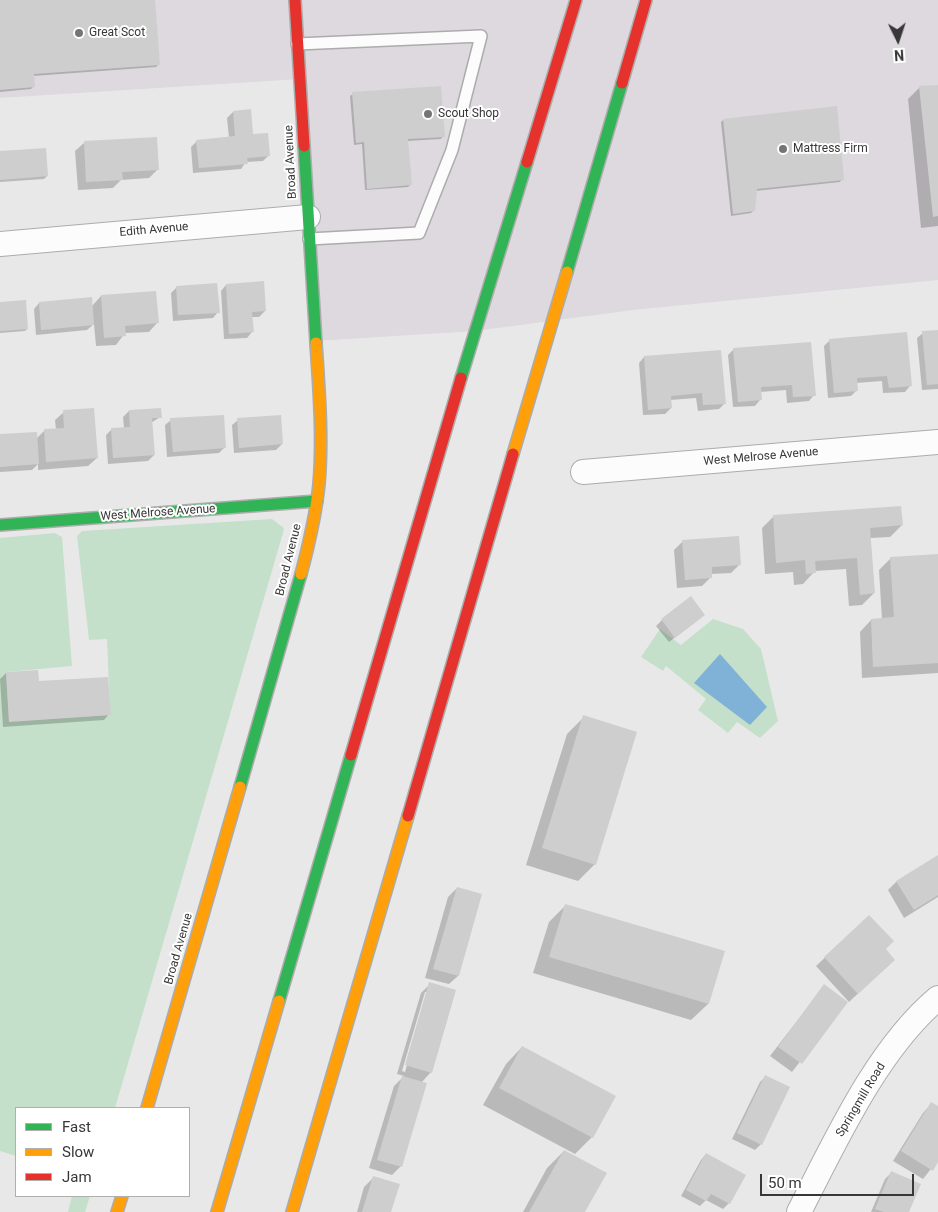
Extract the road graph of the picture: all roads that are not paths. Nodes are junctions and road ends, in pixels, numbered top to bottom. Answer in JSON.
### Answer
{"nodes":[{"id":1,"x":295,"y":0,"type":"edge"},
{"id":2,"x":576,"y":0,"type":"edge"},
{"id":3,"x":646,"y":0,"type":"edge"},
{"id":4,"x":298,"y":44,"type":"junction"},
{"id":5,"x":309,"y":228,"type":"junction"},
{"id":6,"x":0,"y":244,"type":"edge"},
{"id":7,"x":938,"y":442,"type":"edge"},
{"id":8,"x":584,"y":472,"type":"dead end"},
{"id":9,"x":317,"y":500,"type":"junction"},
{"id":10,"x":0,"y":525,"type":"edge"},
{"id":11,"x":938,"y":998,"type":"edge"},
{"id":12,"x":147,"y":1107,"type":"edge"},
{"id":13,"x":122,"y":1197,"type":"edge"},
{"id":14,"x":118,"y":1212,"type":"edge"},
{"id":15,"x":217,"y":1212,"type":"edge"},
{"id":16,"x":292,"y":1212,"type":"edge"},
{"id":17,"x":799,"y":1212,"type":"edge"}],
"edges":[{"from":1,"to":4,"type":"main road","name":"Broad Avenue"},
{"from":2,"to":15,"type":"main road"},
{"from":3,"to":16,"type":"main road"},
{"from":4,"to":5,"type":"main road","name":"Broad Avenue"},
{"from":4,"to":5,"type":"lane"},
{"from":5,"to":6,"type":"street","name":"Edith Avenue"},
{"from":5,"to":9,"type":"main road","name":"Broad Avenue"},
{"from":7,"to":8,"type":"street","name":"West Melrose Avenue"},
{"from":9,"to":10,"type":"main road","name":"West Melrose Avenue"},
{"from":9,"to":12,"type":"main road","name":"Broad Avenue"},
{"from":11,"to":17,"type":"street","name":"Springmill Road"},
{"from":13,"to":14,"type":"main road"}]}
